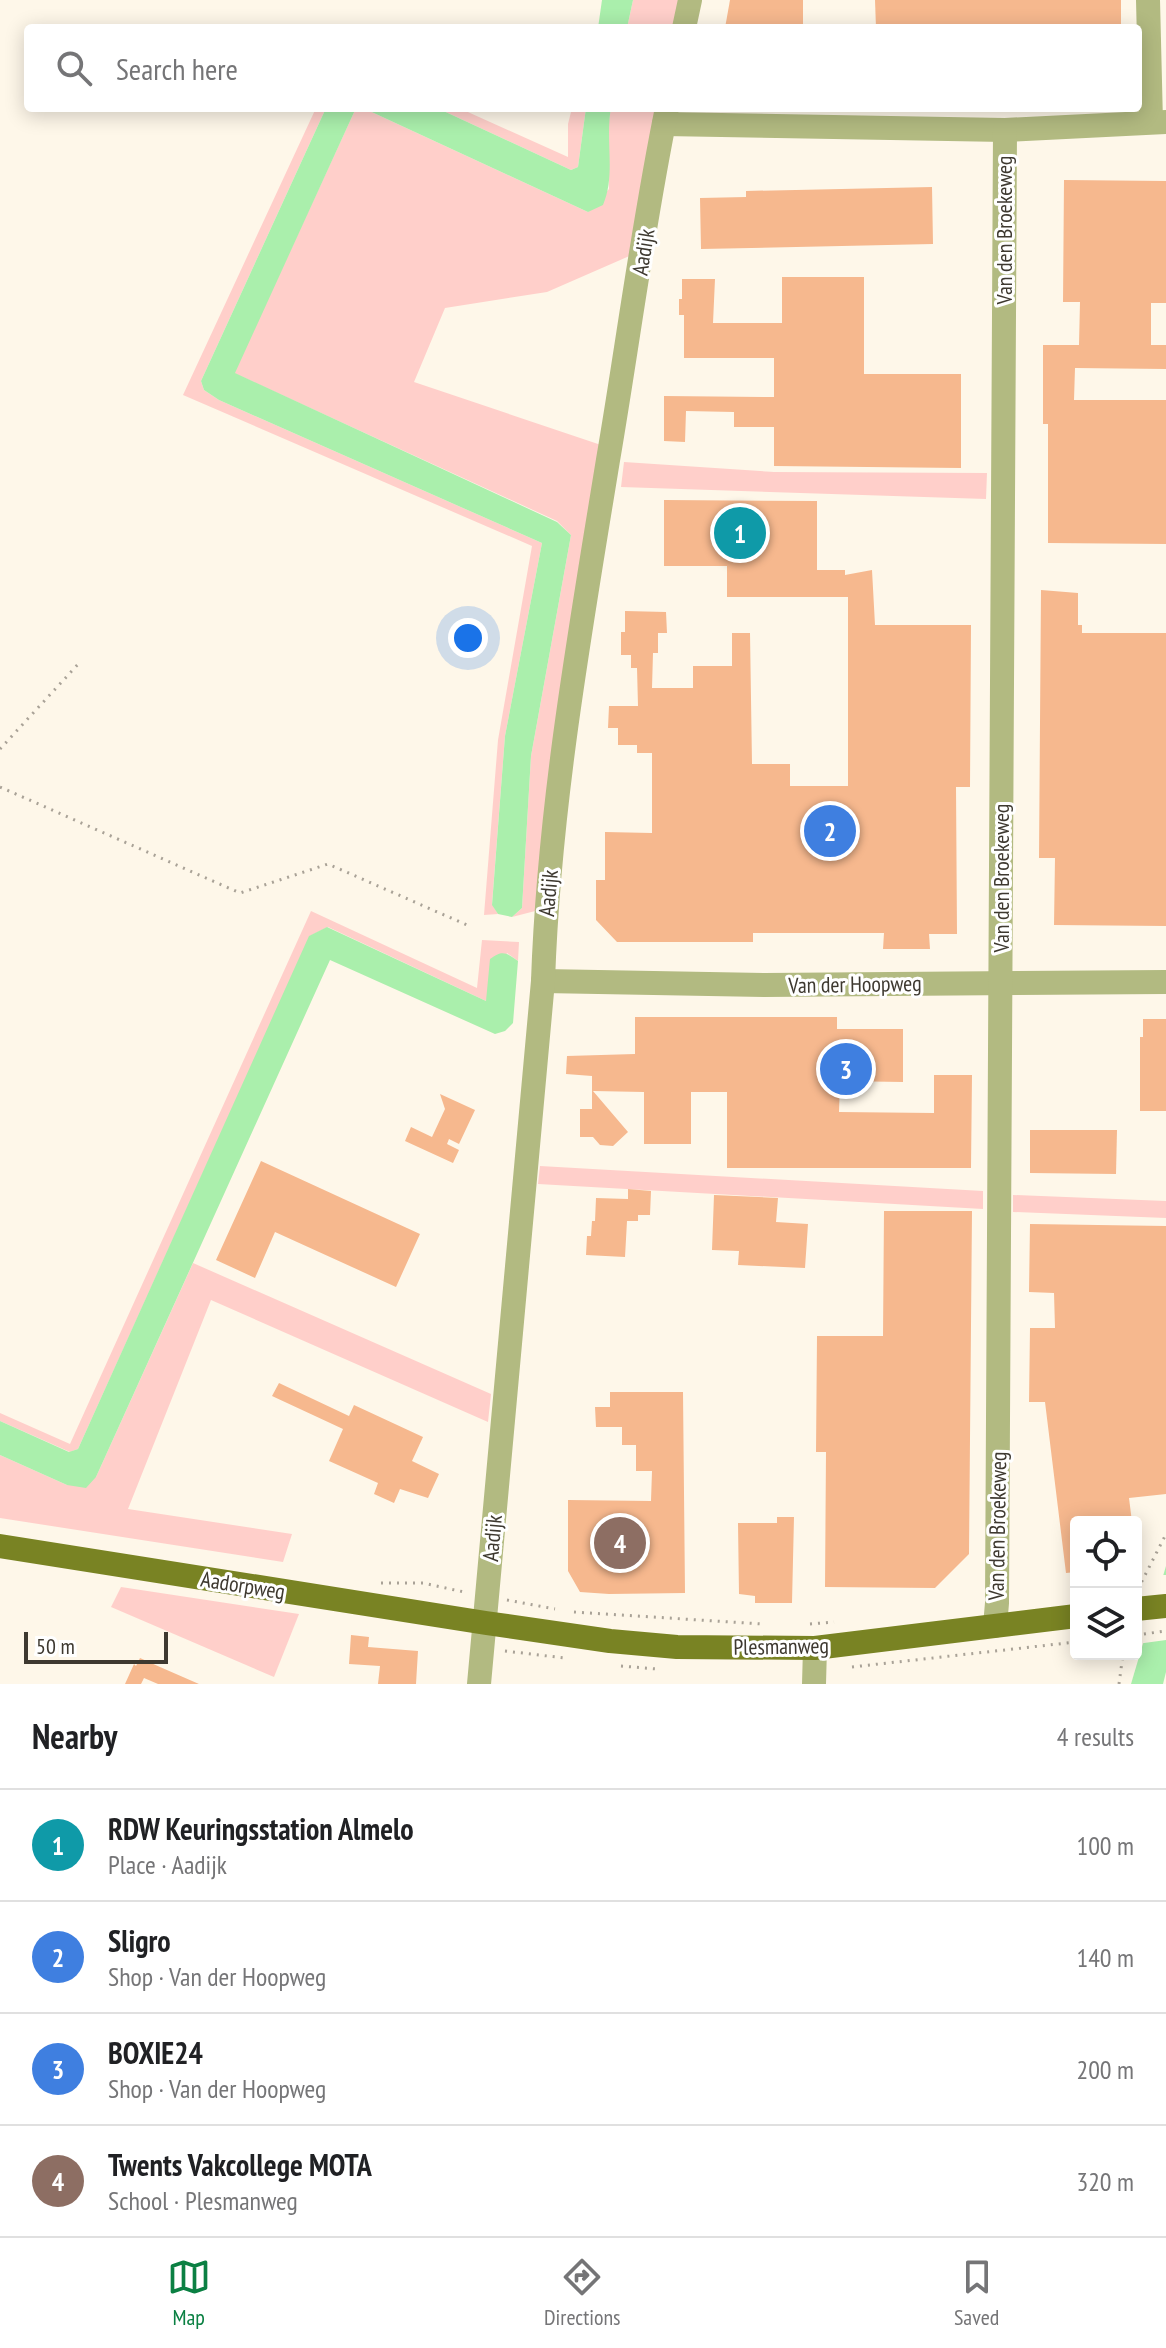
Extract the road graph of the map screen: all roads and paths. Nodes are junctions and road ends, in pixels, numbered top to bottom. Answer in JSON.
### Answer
{"nodes":[{"id":1,"x":690,"y":0,"type":"edge"},
{"id":2,"x":1148,"y":0,"type":"edge"},
{"id":3,"x":685,"y":24,"type":"edge"},
{"id":4,"x":666,"y":116,"type":"edge"},
{"id":5,"x":1158,"y":122,"type":"edge"},
{"id":6,"x":1005,"y":130,"type":"junction"},
{"id":7,"x":81,"y":661,"type":"dead end"},
{"id":8,"x":0,"y":749,"type":"edge"},
{"id":9,"x":0,"y":787,"type":"edge"},
{"id":10,"x":467,"y":925,"type":"dead end"},
{"id":11,"x":543,"y":981,"type":"junction"},
{"id":12,"x":1166,"y":982,"type":"edge"},
{"id":13,"x":1000,"y":983,"type":"junction"},
{"id":14,"x":1166,"y":1534,"type":"edge"},
{"id":15,"x":0,"y":1546,"type":"edge"},
{"id":16,"x":423,"y":1583,"type":"dead end"},
{"id":17,"x":486,"y":1596,"type":"junction"},
{"id":18,"x":1146,"y":1604,"type":"edge"},
{"id":19,"x":1070,"y":1617,"type":"edge"},
{"id":20,"x":848,"y":1620,"type":"dead end"},
{"id":21,"x":486,"y":1623,"type":"junction"},
{"id":22,"x":774,"y":1625,"type":"dead end"},
{"id":23,"x":803,"y":1625,"type":"dead end"},
{"id":24,"x":995,"y":1626,"type":"junction"},
{"id":25,"x":1166,"y":1631,"type":"edge"},
{"id":26,"x":1142,"y":1634,"type":"edge"},
{"id":27,"x":815,"y":1648,"type":"junction"},
{"id":28,"x":1122,"y":1660,"type":"edge"},
{"id":29,"x":479,"y":1684,"type":"edge"},
{"id":30,"x":814,"y":1684,"type":"edge"},
{"id":31,"x":1119,"y":1684,"type":"edge"}],
"edges":[{"from":1,"to":3,"type":"street"},
{"from":2,"to":5,"type":"street"},
{"from":4,"to":6,"type":"street"},
{"from":4,"to":11,"type":"street","name":"Aadijk"},
{"from":5,"to":6,"type":"street"},
{"from":6,"to":13,"type":"street","name":"Van den Broekeweg"},
{"from":7,"to":8,"type":"path"},
{"from":9,"to":10,"type":"path"},
{"from":11,"to":13,"type":"street","name":"Van der Hoopweg"},
{"from":11,"to":17,"type":"street","name":"Aadijk"},
{"from":12,"to":13,"type":"street","name":"Van der Hoopweg"},
{"from":13,"to":24,"type":"street","name":"Van den Broekeweg"},
{"from":14,"to":18,"type":"path"},
{"from":15,"to":21,"type":"main road","name":"Aadorpweg"},
{"from":16,"to":17,"type":"path"},
{"from":17,"to":21,"type":"street","name":"Aadijk"},
{"from":17,"to":22,"type":"path","name":"Plesmanweg"},
{"from":19,"to":24,"type":"main road","name":"Plesmanweg"},
{"from":20,"to":23,"type":"path","name":"Plesmanweg"},
{"from":21,"to":27,"type":"main road","name":"Plesmanweg"},
{"from":21,"to":29,"type":"street","name":"Aadijk"},
{"from":24,"to":27,"type":"main road","name":"Plesmanweg"},
{"from":25,"to":26,"type":"path"},
{"from":27,"to":30,"type":"street"},
{"from":28,"to":31,"type":"path"}]}
